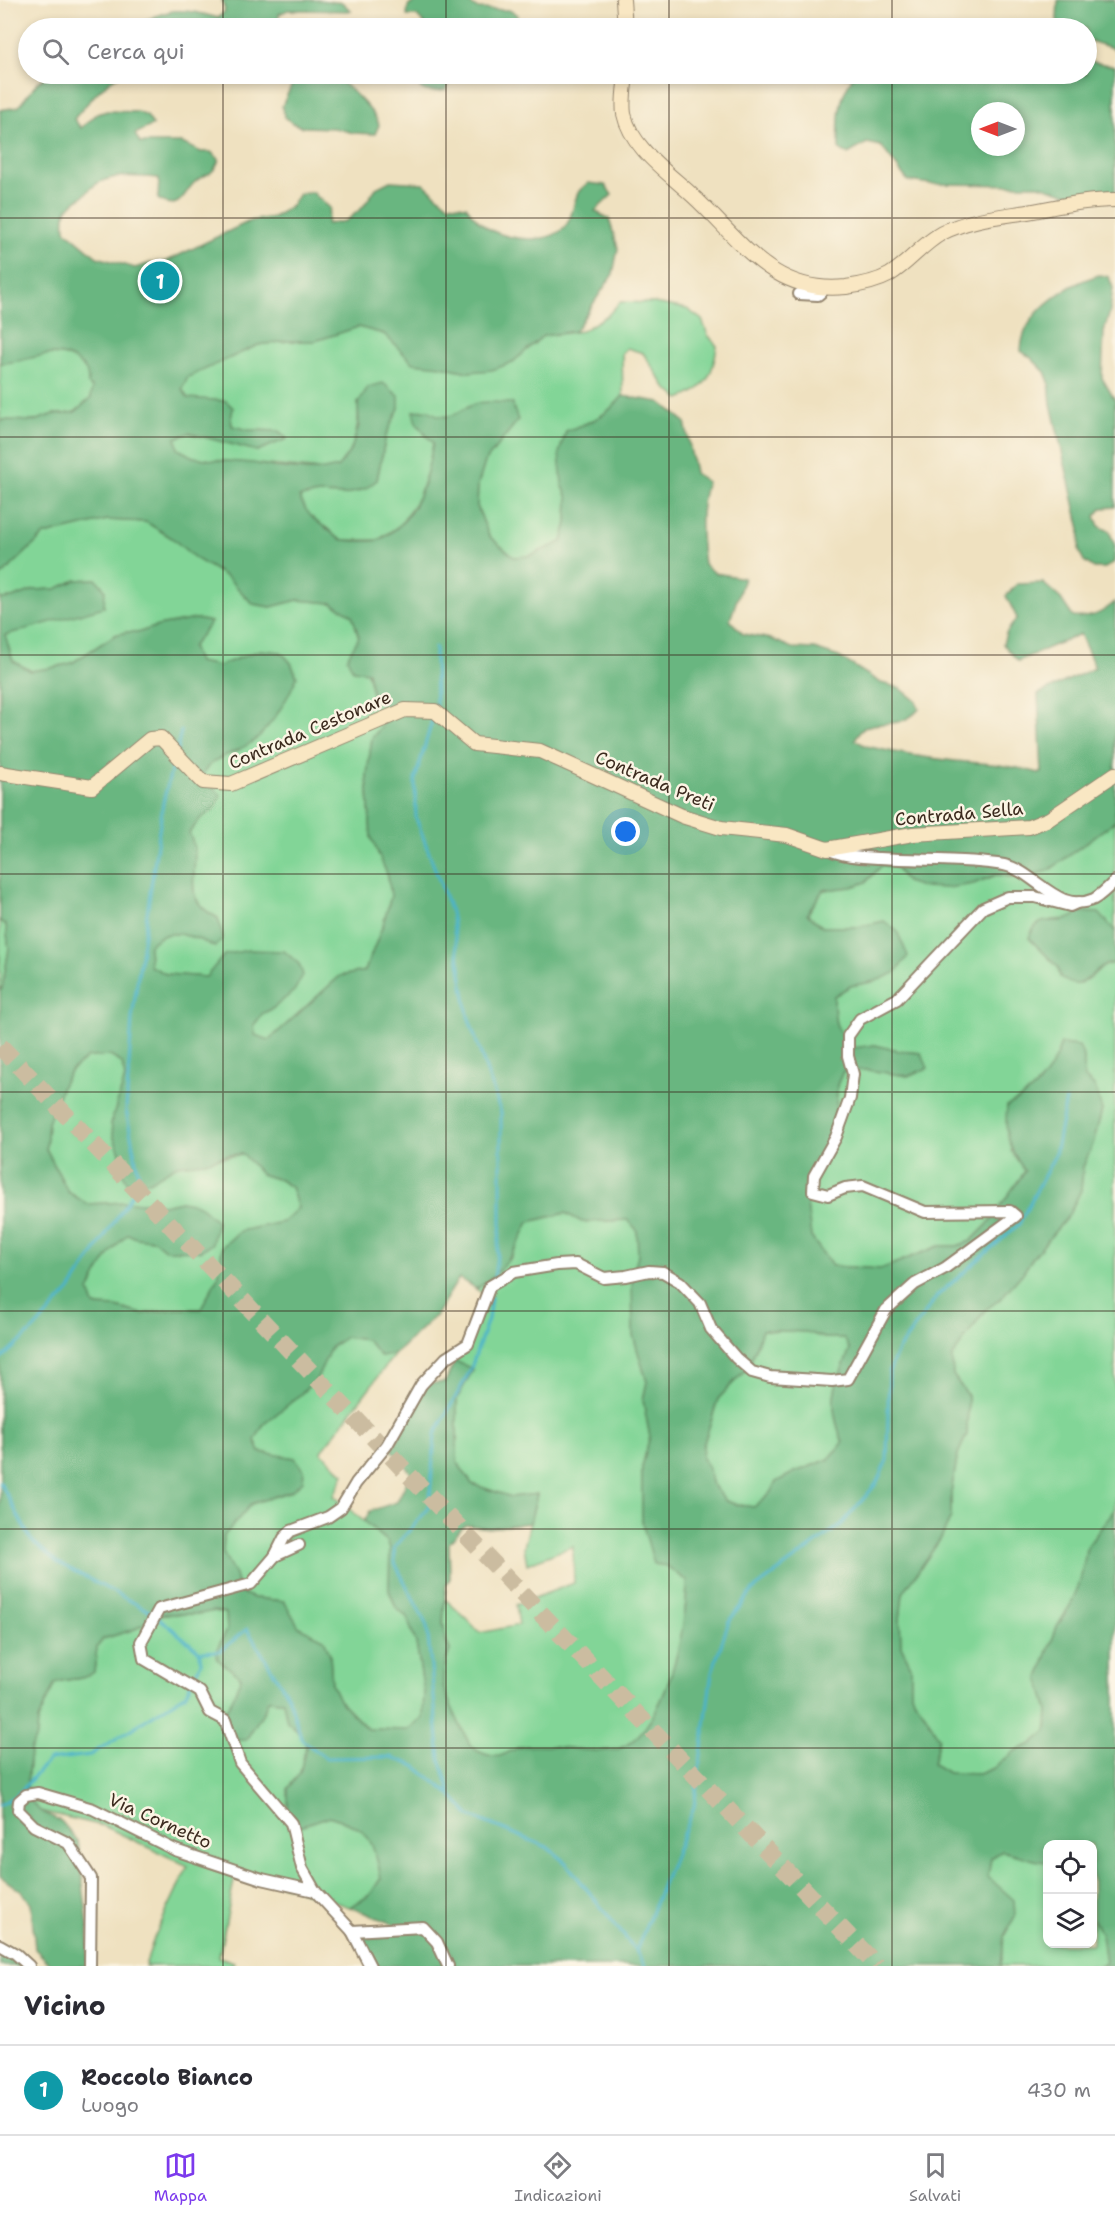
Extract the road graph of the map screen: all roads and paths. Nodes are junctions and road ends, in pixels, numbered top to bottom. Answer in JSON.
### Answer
{"nodes":[{"id":1,"x":624,"y":0,"type":"edge"},
{"id":2,"x":625,"y":18,"type":"edge"},
{"id":3,"x":625,"y":84,"type":"edge"},
{"id":4,"x":1115,"y":200,"type":"edge"},
{"id":5,"x":826,"y":288,"type":"junction"},
{"id":6,"x":799,"y":294,"type":"dead end"},
{"id":7,"x":431,"y":711,"type":"joint"},
{"id":8,"x":0,"y":773,"type":"edge"},
{"id":9,"x":1115,"y":774,"type":"edge"},
{"id":10,"x":827,"y":849,"type":"junction"},
{"id":11,"x":1115,"y":881,"type":"edge"},
{"id":12,"x":1079,"y":902,"type":"junction"},
{"id":13,"x":299,"y":1545,"type":"dead end"},
{"id":14,"x":274,"y":1556,"type":"junction"},
{"id":15,"x":315,"y":1891,"type":"junction"},
{"id":16,"x":352,"y":1931,"type":"junction"},
{"id":17,"x":0,"y":1945,"type":"edge"},
{"id":18,"x":29,"y":1966,"type":"edge"},
{"id":19,"x":90,"y":1966,"type":"edge"},
{"id":20,"x":370,"y":1966,"type":"edge"},
{"id":21,"x":448,"y":1966,"type":"edge"}],
"edges":[{"from":1,"to":2,"type":"street"},
{"from":3,"to":5,"type":"street"},
{"from":4,"to":5,"type":"street"},
{"from":5,"to":6,"type":"street"},
{"from":7,"to":8,"type":"street","name":"Contrada Cestonare"},
{"from":7,"to":10,"type":"street","name":"Contrada Preti"},
{"from":9,"to":10,"type":"street","name":"Contrada Sella"},
{"from":10,"to":12,"type":"street","name":"Contrada Preti"},
{"from":11,"to":12,"type":"street"},
{"from":12,"to":14,"type":"street"},
{"from":13,"to":14,"type":"street"},
{"from":14,"to":15,"type":"street"},
{"from":15,"to":16,"type":"street"},
{"from":15,"to":19,"type":"street","name":"Via Cornetto"},
{"from":16,"to":20,"type":"street"},
{"from":16,"to":21,"type":"street"},
{"from":17,"to":18,"type":"street"}]}
